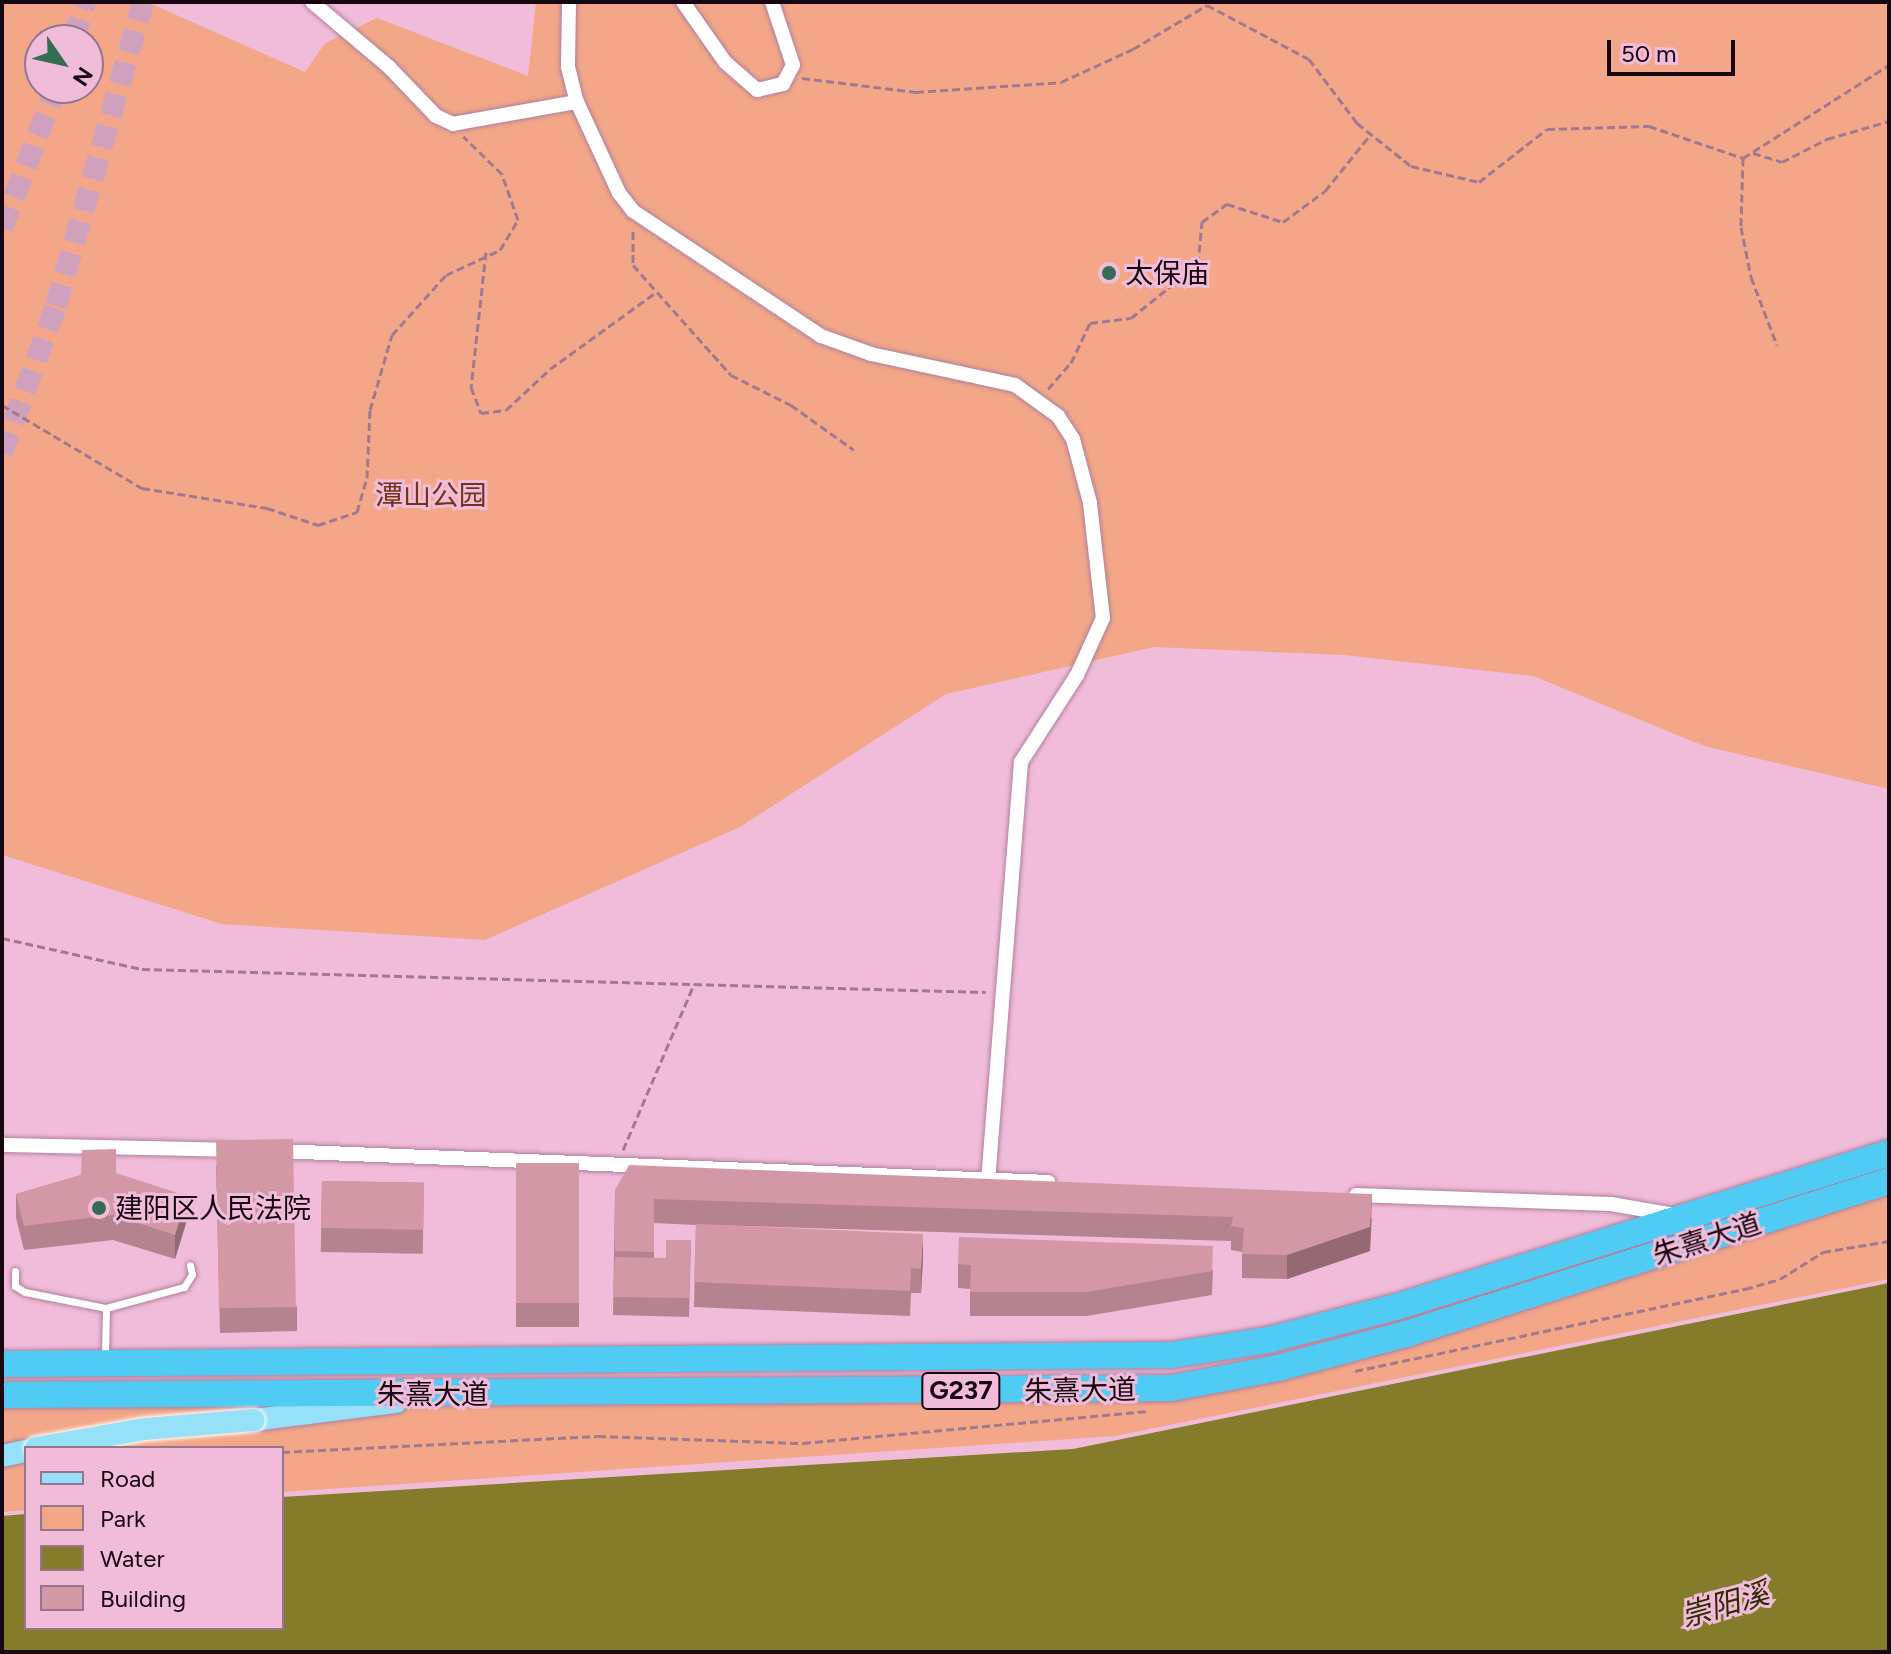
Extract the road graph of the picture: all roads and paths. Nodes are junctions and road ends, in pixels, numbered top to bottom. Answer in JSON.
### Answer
{"nodes":[{"id":1,"x":312,"y":2,"type":"edge"},
{"id":2,"x":569,"y":2,"type":"edge"},
{"id":3,"x":683,"y":2,"type":"edge"},
{"id":4,"x":772,"y":2,"type":"edge"},
{"id":5,"x":1889,"y":65,"type":"edge"},
{"id":6,"x":791,"y":76,"type":"junction"},
{"id":7,"x":577,"y":102,"type":"junction"},
{"id":8,"x":1889,"y":121,"type":"edge"},
{"id":9,"x":453,"y":124,"type":"junction"},
{"id":10,"x":1371,"y":134,"type":"junction"},
{"id":11,"x":1753,"y":153,"type":"junction"},
{"id":12,"x":1743,"y":158,"type":"junction"},
{"id":13,"x":633,"y":211,"type":"junction"},
{"id":14,"x":486,"y":252,"type":"junction"},
{"id":15,"x":655,"y":293,"type":"junction"},
{"id":16,"x":1777,"y":345,"type":"dead end"},
{"id":17,"x":1038,"y":400,"type":"junction"},
{"id":18,"x":2,"y":405,"type":"edge"},
{"id":19,"x":854,"y":450,"type":"dead end"},
{"id":20,"x":2,"y":938,"type":"edge"},
{"id":21,"x":694,"y":984,"type":"junction"},
{"id":22,"x":1002,"y":992,"type":"junction"},
{"id":23,"x":2,"y":1145,"type":"edge"},
{"id":24,"x":242,"y":1150,"type":"edge"},
{"id":25,"x":258,"y":1150,"type":"edge"},
{"id":26,"x":1889,"y":1153,"type":"edge"},
{"id":27,"x":617,"y":1163,"type":"junction"},
{"id":28,"x":988,"y":1179,"type":"junction"},
{"id":29,"x":1889,"y":1181,"type":"edge"},
{"id":30,"x":1068,"y":1183,"type":"edge"},
{"id":31,"x":1340,"y":1194,"type":"edge"},
{"id":32,"x":1689,"y":1217,"type":"junction"},
{"id":33,"x":1758,"y":1222,"type":"junction"},
{"id":34,"x":190,"y":1265,"type":"dead end"},
{"id":35,"x":15,"y":1271,"type":"dead end"},
{"id":36,"x":106,"y":1308,"type":"junction"},
{"id":37,"x":105,"y":1363,"type":"junction"},
{"id":38,"x":2,"y":1364,"type":"edge"},
{"id":39,"x":463,"y":1394,"type":"junction"},
{"id":40,"x":2,"y":1395,"type":"edge"},
{"id":41,"x":47,"y":1446,"type":"edge"},
{"id":42,"x":24,"y":1451,"type":"edge"},
{"id":43,"x":2,"y":1456,"type":"edge"}],
"edges":[{"from":1,"to":9,"type":"street"},
{"from":2,"to":7,"type":"street"},
{"from":3,"to":6,"type":"street"},
{"from":4,"to":6,"type":"street"},
{"from":5,"to":11,"type":"path"},
{"from":6,"to":10,"type":"path"},
{"from":7,"to":9,"type":"street"},
{"from":7,"to":13,"type":"street"},
{"from":8,"to":11,"type":"path"},
{"from":9,"to":14,"type":"path"},
{"from":10,"to":12,"type":"path"},
{"from":10,"to":17,"type":"path"},
{"from":11,"to":12,"type":"path"},
{"from":12,"to":16,"type":"path"},
{"from":13,"to":15,"type":"path"},
{"from":13,"to":17,"type":"street"},
{"from":14,"to":15,"type":"path"},
{"from":14,"to":18,"type":"path"},
{"from":15,"to":19,"type":"path"},
{"from":17,"to":22,"type":"street"},
{"from":20,"to":21,"type":"path"},
{"from":21,"to":22,"type":"path"},
{"from":21,"to":27,"type":"path"},
{"from":22,"to":28,"type":"street"},
{"from":23,"to":24,"type":"street"},
{"from":25,"to":27,"type":"street"},
{"from":26,"to":32,"type":"highway","name":"朱熹大道","number":"G237"},
{"from":27,"to":28,"type":"street"},
{"from":28,"to":30,"type":"street"},
{"from":29,"to":33,"type":"highway","name":"朱熹大道","number":"G237"},
{"from":31,"to":32,"type":"street"},
{"from":32,"to":33,"type":"street"},
{"from":32,"to":37,"type":"highway","name":"朱熹大道","number":"G237"},
{"from":33,"to":39,"type":"highway","name":"朱熹大道","number":"G237"},
{"from":34,"to":36,"type":"lane"},
{"from":35,"to":36,"type":"lane"},
{"from":36,"to":37,"type":"lane"},
{"from":37,"to":38,"type":"highway","name":"朱熹大道","number":"G237"},
{"from":39,"to":40,"type":"highway","name":"朱熹大道","number":"G237"},
{"from":39,"to":41,"type":"main road","bridge":true},
{"from":42,"to":43,"type":"main road"}]}
